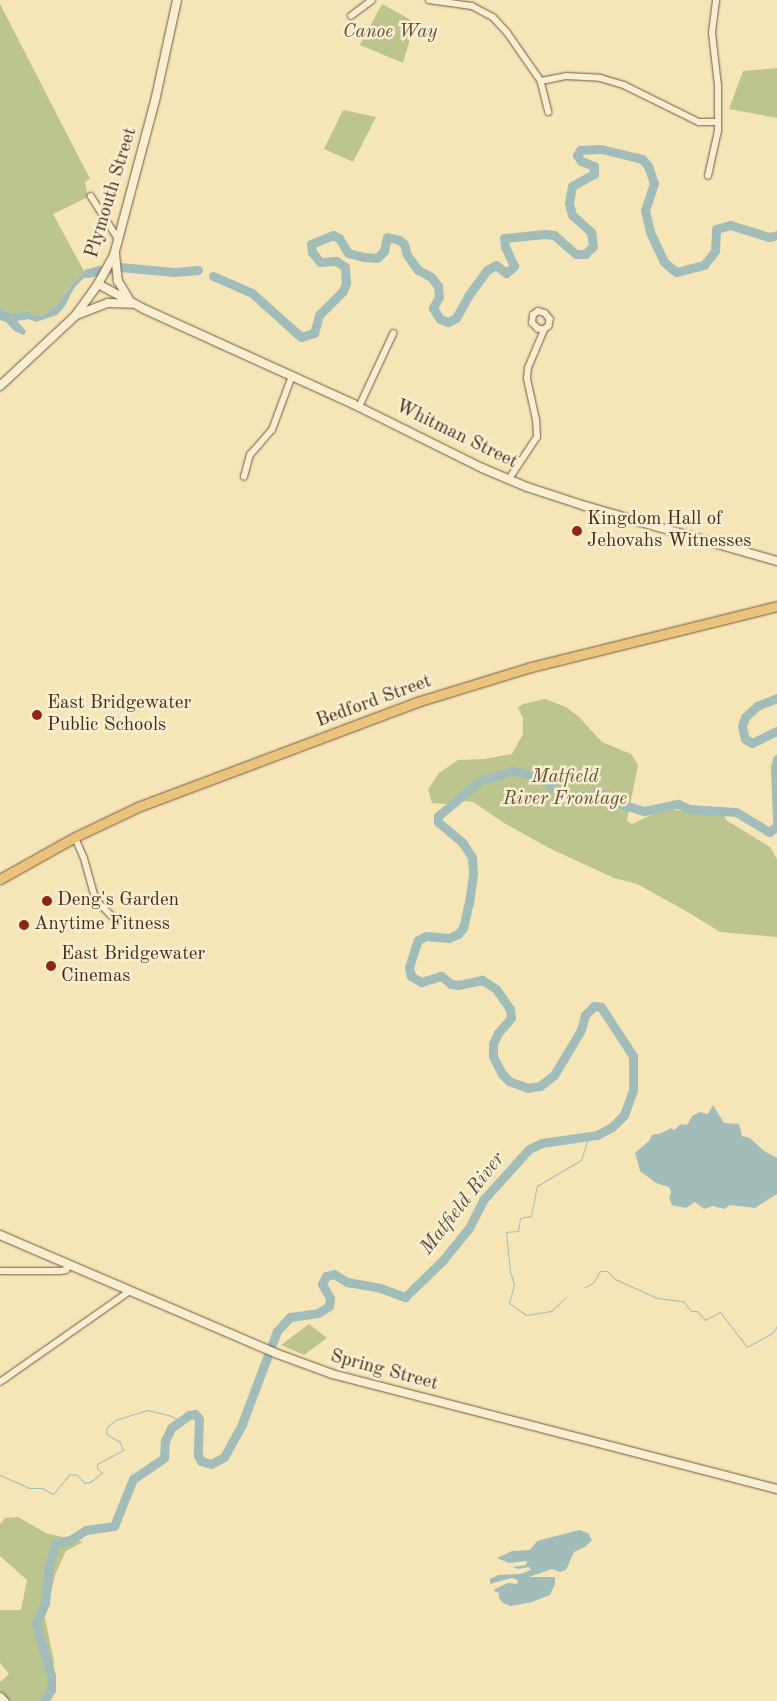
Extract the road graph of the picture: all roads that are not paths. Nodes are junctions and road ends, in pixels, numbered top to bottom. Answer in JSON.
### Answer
{"nodes":[{"id":1,"x":177,"y":0,"type":"edge"},
{"id":2,"x":372,"y":0,"type":"edge"},
{"id":3,"x":429,"y":0,"type":"edge"},
{"id":4,"x":716,"y":0,"type":"edge"},
{"id":5,"x":351,"y":16,"type":"dead end"},
{"id":6,"x":541,"y":81,"type":"junction"},
{"id":7,"x":549,"y":112,"type":"dead end"},
{"id":8,"x":718,"y":122,"type":"junction"},
{"id":9,"x":708,"y":176,"type":"dead end"},
{"id":10,"x":91,"y":196,"type":"dead end"},
{"id":11,"x":119,"y":240,"type":"junction"},
{"id":12,"x":113,"y":267,"type":"junction"},
{"id":13,"x":100,"y":281,"type":"junction"},
{"id":14,"x":134,"y":304,"type":"junction"},
{"id":15,"x":75,"y":316,"type":"junction"},
{"id":16,"x":544,"y":330,"type":"dead end"},
{"id":17,"x":393,"y":334,"type":"dead end"},
{"id":18,"x":292,"y":376,"type":"junction"},
{"id":19,"x":0,"y":386,"type":"edge"},
{"id":20,"x":359,"y":407,"type":"junction"},
{"id":21,"x":244,"y":477,"type":"dead end"},
{"id":22,"x":509,"y":479,"type":"junction"},
{"id":23,"x":777,"y":561,"type":"edge"},
{"id":24,"x":777,"y":606,"type":"edge"},
{"id":25,"x":75,"y":837,"type":"junction"},
{"id":26,"x":0,"y":879,"type":"edge"},
{"id":27,"x":114,"y":918,"type":"dead end"},
{"id":28,"x":0,"y":1235,"type":"edge"},
{"id":29,"x":70,"y":1265,"type":"junction"},
{"id":30,"x":0,"y":1271,"type":"edge"},
{"id":31,"x":130,"y":1291,"type":"junction"},
{"id":32,"x":0,"y":1382,"type":"edge"},
{"id":33,"x":777,"y":1489,"type":"edge"},
{"id":34,"x":0,"y":1696,"type":"edge"},
{"id":35,"x":5,"y":1701,"type":"edge"}],
"edges":[{"from":1,"to":11,"type":"main road","name":"Plymouth Street"},
{"from":2,"to":5,"type":"street"},
{"from":3,"to":6,"type":"street"},
{"from":4,"to":8,"type":"street"},
{"from":6,"to":7,"type":"street"},
{"from":6,"to":8,"type":"street"},
{"from":8,"to":9,"type":"street"},
{"from":10,"to":11,"type":"street"},
{"from":11,"to":12,"type":"main road","name":"Plymouth Street"},
{"from":12,"to":13,"type":"main road","name":"Plymouth Street"},
{"from":12,"to":14,"type":"main road"},
{"from":13,"to":14,"type":"main road","name":"Whitman Street"},
{"from":13,"to":15,"type":"main road","name":"Plymouth Street"},
{"from":14,"to":15,"type":"main road"},
{"from":14,"to":18,"type":"main road","name":"Whitman Street"},
{"from":15,"to":19,"type":"main road","name":"Plymouth Street"},
{"from":16,"to":22,"type":"street"},
{"from":17,"to":20,"type":"street"},
{"from":18,"to":20,"type":"main road","name":"Whitman Street"},
{"from":18,"to":21,"type":"street"},
{"from":20,"to":22,"type":"main road","name":"Whitman Street"},
{"from":22,"to":23,"type":"main road","name":"Whitman Street"},
{"from":24,"to":25,"type":"main road","name":"Bedford Street"},
{"from":25,"to":26,"type":"main road","name":"Bedford Street"},
{"from":25,"to":27,"type":"street"},
{"from":28,"to":29,"type":"main road","name":"Spring Street"},
{"from":29,"to":30,"type":"street"},
{"from":29,"to":31,"type":"main road","name":"Spring Street"},
{"from":31,"to":32,"type":"street"},
{"from":31,"to":33,"type":"main road","name":"Spring Street"},
{"from":34,"to":35,"type":"street"}]}
